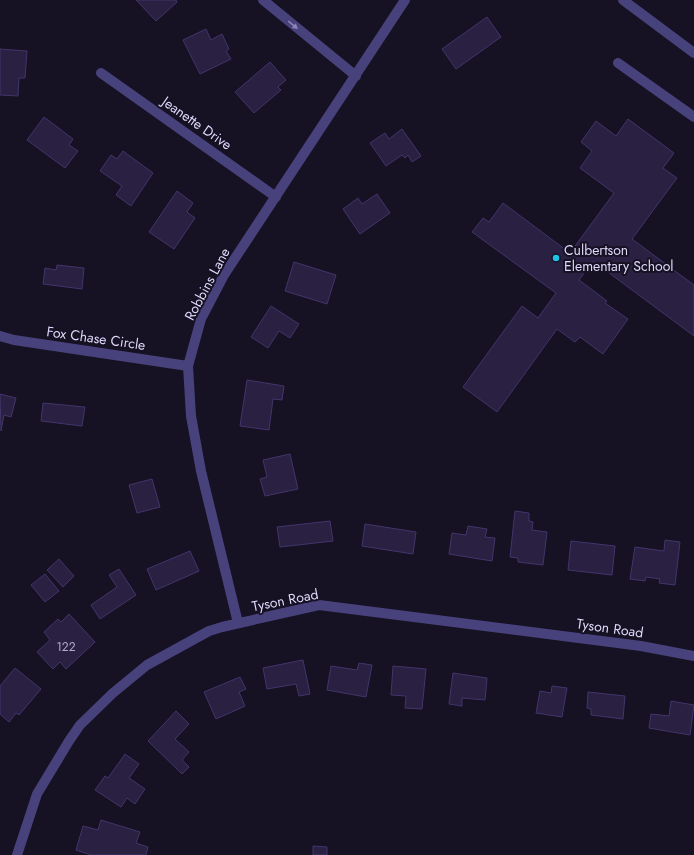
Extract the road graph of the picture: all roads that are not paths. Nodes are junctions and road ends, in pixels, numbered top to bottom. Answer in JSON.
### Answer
{"nodes":[{"id":1,"x":263,"y":0,"type":"edge"},
{"id":2,"x":405,"y":0,"type":"edge"},
{"id":3,"x":623,"y":0,"type":"edge"},
{"id":4,"x":694,"y":53,"type":"edge"},
{"id":5,"x":618,"y":63,"type":"dead end"},
{"id":6,"x":101,"y":73,"type":"dead end"},
{"id":7,"x":356,"y":76,"type":"junction"},
{"id":8,"x":694,"y":117,"type":"edge"},
{"id":9,"x":276,"y":197,"type":"junction"},
{"id":10,"x":0,"y":336,"type":"edge"},
{"id":11,"x":188,"y":366,"type":"junction"},
{"id":12,"x":238,"y":623,"type":"junction"},
{"id":13,"x":694,"y":656,"type":"edge"},
{"id":14,"x":17,"y":855,"type":"edge"}],
"edges":[{"from":1,"to":7,"type":"street","one_way":true},
{"from":2,"to":7,"type":"street","name":"Robbins Lane"},
{"from":3,"to":4,"type":"street"},
{"from":5,"to":8,"type":"street"},
{"from":6,"to":9,"type":"street","name":"Jeanette Drive"},
{"from":7,"to":9,"type":"street","name":"Robbins Lane"},
{"from":9,"to":11,"type":"street","name":"Robbins Lane"},
{"from":10,"to":11,"type":"street","name":"Fox Chase Circle"},
{"from":11,"to":12,"type":"street","name":"Robbins Lane"},
{"from":12,"to":13,"type":"street","name":"Tyson Road"},
{"from":12,"to":14,"type":"street","name":"Tyson Road"}]}
